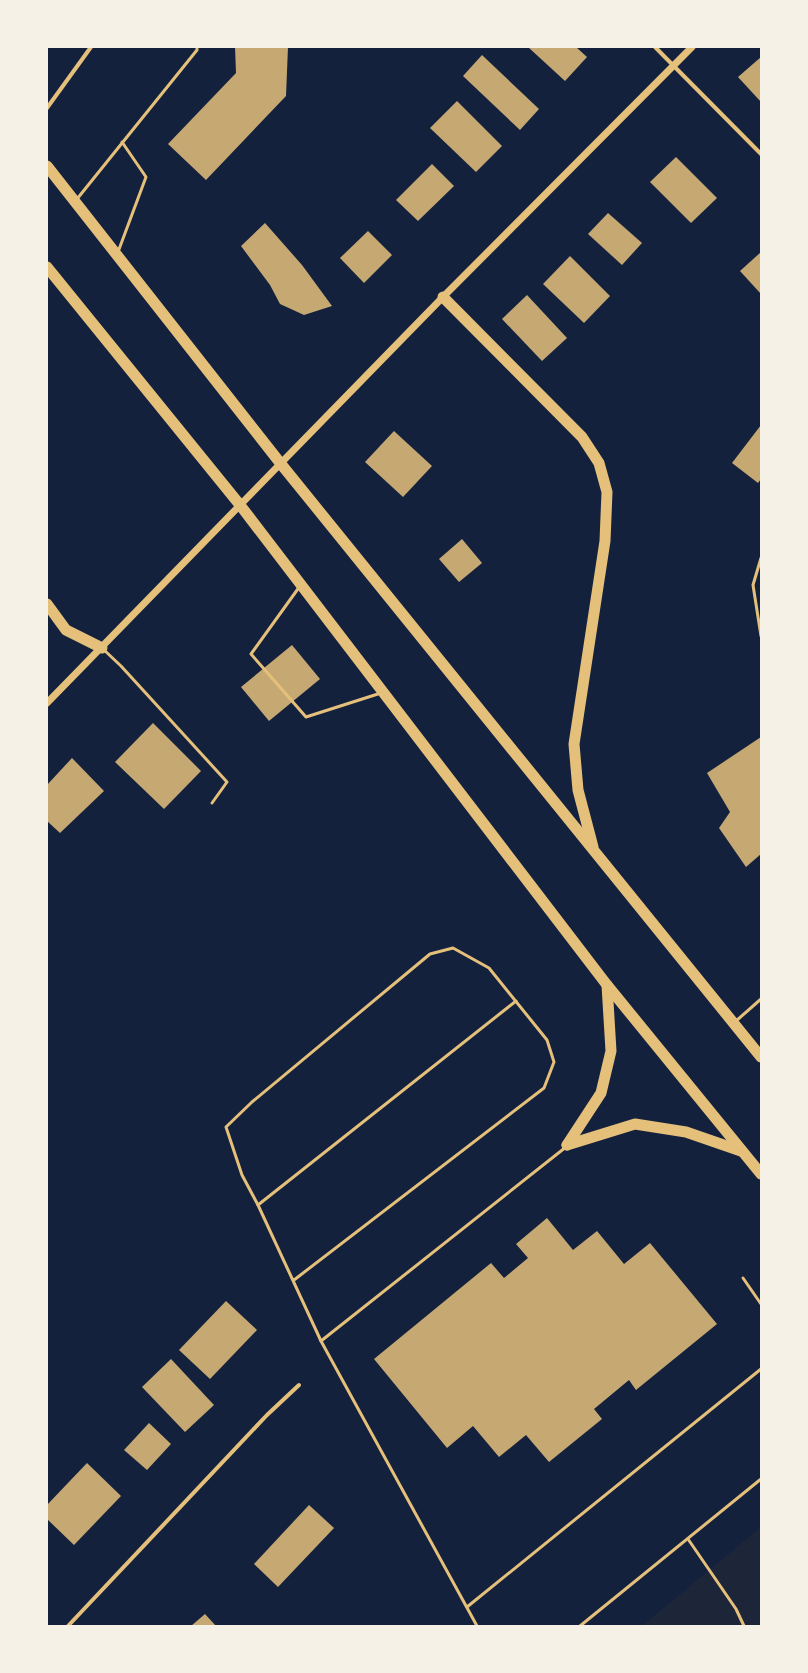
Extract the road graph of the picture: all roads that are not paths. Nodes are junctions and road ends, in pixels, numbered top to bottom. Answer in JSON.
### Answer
{"nodes":[{"id":1,"x":91,"y":47,"type":"edge"},
{"id":2,"x":197,"y":47,"type":"edge"},
{"id":3,"x":655,"y":47,"type":"edge"},
{"id":4,"x":692,"y":47,"type":"edge"},
{"id":5,"x":674,"y":66,"type":"junction"},
{"id":6,"x":47,"y":108,"type":"edge"},
{"id":7,"x":122,"y":142,"type":"junction"},
{"id":8,"x":761,"y":154,"type":"edge"},
{"id":9,"x":47,"y":166,"type":"edge"},
{"id":10,"x":75,"y":201,"type":"junction"},
{"id":11,"x":117,"y":255,"type":"junction"},
{"id":12,"x":47,"y":267,"type":"edge"},
{"id":13,"x":443,"y":297,"type":"junction"},
{"id":14,"x":281,"y":464,"type":"junction"},
{"id":15,"x":240,"y":505,"type":"junction"},
{"id":16,"x":761,"y":558,"type":"edge"},
{"id":17,"x":301,"y":585,"type":"junction"},
{"id":18,"x":47,"y":604,"type":"edge"},
{"id":19,"x":761,"y":636,"type":"edge"},
{"id":20,"x":102,"y":648,"type":"junction"},
{"id":21,"x":383,"y":692,"type":"junction"},
{"id":22,"x":47,"y":703,"type":"edge"},
{"id":23,"x":212,"y":803,"type":"dead end"},
{"id":24,"x":595,"y":852,"type":"junction"},
{"id":25,"x":607,"y":985,"type":"junction"},
{"id":26,"x":761,"y":999,"type":"edge"},
{"id":27,"x":516,"y":1001,"type":"junction"},
{"id":28,"x":733,"y":1023,"type":"junction"},
{"id":29,"x":761,"y":1057,"type":"edge"},
{"id":30,"x":567,"y":1146,"type":"junction"},
{"id":31,"x":742,"y":1151,"type":"junction"},
{"id":32,"x":761,"y":1174,"type":"edge"},
{"id":33,"x":258,"y":1205,"type":"junction"},
{"id":34,"x":743,"y":1278,"type":"dead end"},
{"id":35,"x":294,"y":1280,"type":"junction"},
{"id":36,"x":761,"y":1304,"type":"edge"},
{"id":37,"x":321,"y":1341,"type":"junction"},
{"id":38,"x":761,"y":1369,"type":"edge"},
{"id":39,"x":299,"y":1385,"type":"dead end"},
{"id":40,"x":761,"y":1479,"type":"edge"},
{"id":41,"x":688,"y":1539,"type":"junction"},
{"id":42,"x":467,"y":1607,"type":"junction"},
{"id":43,"x":68,"y":1626,"type":"edge"},
{"id":44,"x":477,"y":1626,"type":"edge"},
{"id":45,"x":580,"y":1626,"type":"edge"},
{"id":46,"x":744,"y":1626,"type":"edge"}],
"edges":[{"from":1,"to":6,"type":"street"},
{"from":2,"to":7,"type":"lane"},
{"from":3,"to":5,"type":"street"},
{"from":4,"to":5,"type":"street"},
{"from":5,"to":8,"type":"street"},
{"from":5,"to":13,"type":"street"},
{"from":7,"to":10,"type":"lane"},
{"from":7,"to":11,"type":"lane"},
{"from":9,"to":10,"type":"highway"},
{"from":10,"to":11,"type":"highway"},
{"from":11,"to":14,"type":"highway"},
{"from":12,"to":15,"type":"highway"},
{"from":13,"to":14,"type":"street"},
{"from":13,"to":24,"type":"highway"},
{"from":14,"to":15,"type":"street"},
{"from":14,"to":24,"type":"highway"},
{"from":15,"to":17,"type":"highway"},
{"from":15,"to":20,"type":"street"},
{"from":16,"to":19,"type":"lane"},
{"from":17,"to":21,"type":"highway"},
{"from":17,"to":21,"type":"lane"},
{"from":18,"to":20,"type":"highway"},
{"from":20,"to":22,"type":"street"},
{"from":20,"to":23,"type":"lane"},
{"from":21,"to":25,"type":"highway"},
{"from":24,"to":28,"type":"highway"},
{"from":25,"to":30,"type":"highway"},
{"from":25,"to":31,"type":"highway"},
{"from":26,"to":28,"type":"lane"},
{"from":27,"to":33,"type":"lane"},
{"from":27,"to":33,"type":"lane"},
{"from":27,"to":35,"type":"lane"},
{"from":28,"to":29,"type":"highway"},
{"from":30,"to":31,"type":"highway"},
{"from":30,"to":37,"type":"lane"},
{"from":31,"to":32,"type":"highway"},
{"from":33,"to":35,"type":"lane"},
{"from":34,"to":36,"type":"lane"},
{"from":35,"to":37,"type":"lane"},
{"from":37,"to":42,"type":"lane"},
{"from":38,"to":42,"type":"lane"},
{"from":39,"to":43,"type":"street"},
{"from":40,"to":41,"type":"lane"},
{"from":41,"to":45,"type":"lane"},
{"from":41,"to":46,"type":"lane"},
{"from":42,"to":44,"type":"lane"}]}
